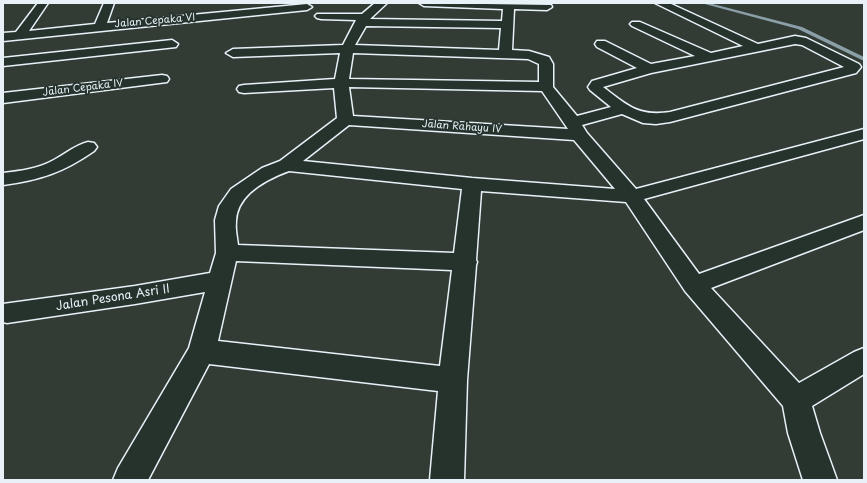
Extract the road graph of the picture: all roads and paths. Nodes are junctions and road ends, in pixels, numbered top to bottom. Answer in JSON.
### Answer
{"nodes":[{"id":1,"x":43,"y":3,"type":"edge"},
{"id":2,"x":109,"y":3,"type":"edge"},
{"id":3,"x":382,"y":3,"type":"edge"},
{"id":4,"x":424,"y":3,"type":"edge"},
{"id":5,"x":660,"y":3,"type":"edge"},
{"id":6,"x":262,"y":7,"type":"edge"},
{"id":7,"x":307,"y":7,"type":"dead end"},
{"id":8,"x":548,"y":7,"type":"dead end"},
{"id":9,"x":507,"y":12,"type":"edge"},
{"id":10,"x":321,"y":16,"type":"dead end"},
{"id":11,"x":363,"y":19,"type":"junction"},
{"id":12,"x":636,"y":24,"type":"dead end"},
{"id":13,"x":100,"y":26,"type":"junction"},
{"id":14,"x":20,"y":35,"type":"junction"},
{"id":15,"x":3,"y":37,"type":"edge"},
{"id":16,"x":172,"y":44,"type":"dead end"},
{"id":17,"x":601,"y":44,"type":"dead end"},
{"id":18,"x":755,"y":47,"type":"junction"},
{"id":19,"x":347,"y":49,"type":"junction"},
{"id":20,"x":233,"y":53,"type":"dead end"},
{"id":21,"x":505,"y":54,"type":"junction"},
{"id":22,"x":709,"y":57,"type":"junction"},
{"id":23,"x":3,"y":62,"type":"edge"},
{"id":24,"x":650,"y":69,"type":"junction"},
{"id":25,"x":162,"y":79,"type":"dead end"},
{"id":26,"x":341,"y":83,"type":"junction"},
{"id":27,"x":546,"y":87,"type":"junction"},
{"id":28,"x":244,"y":89,"type":"dead end"},
{"id":29,"x":3,"y":98,"type":"edge"},
{"id":30,"x":623,"y":109,"type":"junction"},
{"id":31,"x":345,"y":120,"type":"junction"},
{"id":32,"x":576,"y":129,"type":"junction"},
{"id":33,"x":864,"y":134,"type":"edge"},
{"id":34,"x":88,"y":147,"type":"dead end"},
{"id":35,"x":286,"y":165,"type":"junction"},
{"id":36,"x":3,"y":179,"type":"edge"},
{"id":37,"x":472,"y":184,"type":"junction"},
{"id":38,"x":632,"y":196,"type":"junction"},
{"id":39,"x":864,"y":222,"type":"edge"},
{"id":40,"x":227,"y":253,"type":"junction"},
{"id":41,"x":466,"y":262,"type":"junction"},
{"id":42,"x":219,"y":280,"type":"junction"},
{"id":43,"x":694,"y":285,"type":"junction"},
{"id":44,"x":7,"y":313,"type":"dead end"},
{"id":45,"x":202,"y":351,"type":"junction"},
{"id":46,"x":864,"y":360,"type":"edge"},
{"id":47,"x":453,"y":380,"type":"junction"},
{"id":48,"x":796,"y":400,"type":"junction"},
{"id":49,"x":130,"y":480,"type":"edge"},
{"id":50,"x":447,"y":480,"type":"edge"},
{"id":51,"x":820,"y":480,"type":"edge"}],
"edges":[{"from":1,"to":14,"type":"street"},
{"from":2,"to":13,"type":"street"},
{"from":3,"to":11,"type":"street"},
{"from":4,"to":9,"type":"street"},
{"from":5,"to":18,"type":"street"},
{"from":6,"to":7,"type":"street","name":"Jalan Cepaka VI"},
{"from":6,"to":13,"type":"street","name":"Jalan Cepaka VI"},
{"from":8,"to":9,"type":"street"},
{"from":9,"to":11,"type":"street"},
{"from":9,"to":21,"type":"street"},
{"from":10,"to":11,"type":"street"},
{"from":11,"to":19,"type":"street"},
{"from":12,"to":22,"type":"street"},
{"from":13,"to":14,"type":"street","name":"Jalan Cepaka VI"},
{"from":14,"to":15,"type":"street","name":"Jalan Cepaka VI"},
{"from":16,"to":23,"type":"street"},
{"from":17,"to":24,"type":"street"},
{"from":18,"to":22,"type":"street"},
{"from":18,"to":30,"type":"street"},
{"from":19,"to":20,"type":"street"},
{"from":19,"to":21,"type":"street"},
{"from":19,"to":26,"type":"street"},
{"from":21,"to":27,"type":"street"},
{"from":22,"to":24,"type":"street"},
{"from":24,"to":30,"type":"street"},
{"from":25,"to":29,"type":"street","name":"Jalan Cepaka IV"},
{"from":26,"to":27,"type":"street"},
{"from":26,"to":28,"type":"street"},
{"from":26,"to":31,"type":"street"},
{"from":27,"to":32,"type":"street"},
{"from":30,"to":32,"type":"street","name":"Jalan Rahayu IV"},
{"from":31,"to":32,"type":"street","name":"Jalan Rahayu IV"},
{"from":31,"to":35,"type":"street"},
{"from":32,"to":38,"type":"street"},
{"from":33,"to":38,"type":"street"},
{"from":34,"to":36,"type":"street"},
{"from":35,"to":37,"type":"street"},
{"from":35,"to":40,"type":"street"},
{"from":37,"to":38,"type":"street"},
{"from":37,"to":41,"type":"street"},
{"from":38,"to":43,"type":"street"},
{"from":39,"to":43,"type":"street"},
{"from":40,"to":41,"type":"street"},
{"from":40,"to":42,"type":"street"},
{"from":41,"to":47,"type":"street"},
{"from":42,"to":44,"type":"street","name":"Jalan Pesona Asri II"},
{"from":42,"to":45,"type":"street"},
{"from":43,"to":48,"type":"street"},
{"from":45,"to":47,"type":"street"},
{"from":45,"to":49,"type":"street"},
{"from":46,"to":48,"type":"street"},
{"from":47,"to":50,"type":"street"},
{"from":48,"to":51,"type":"street"}]}
